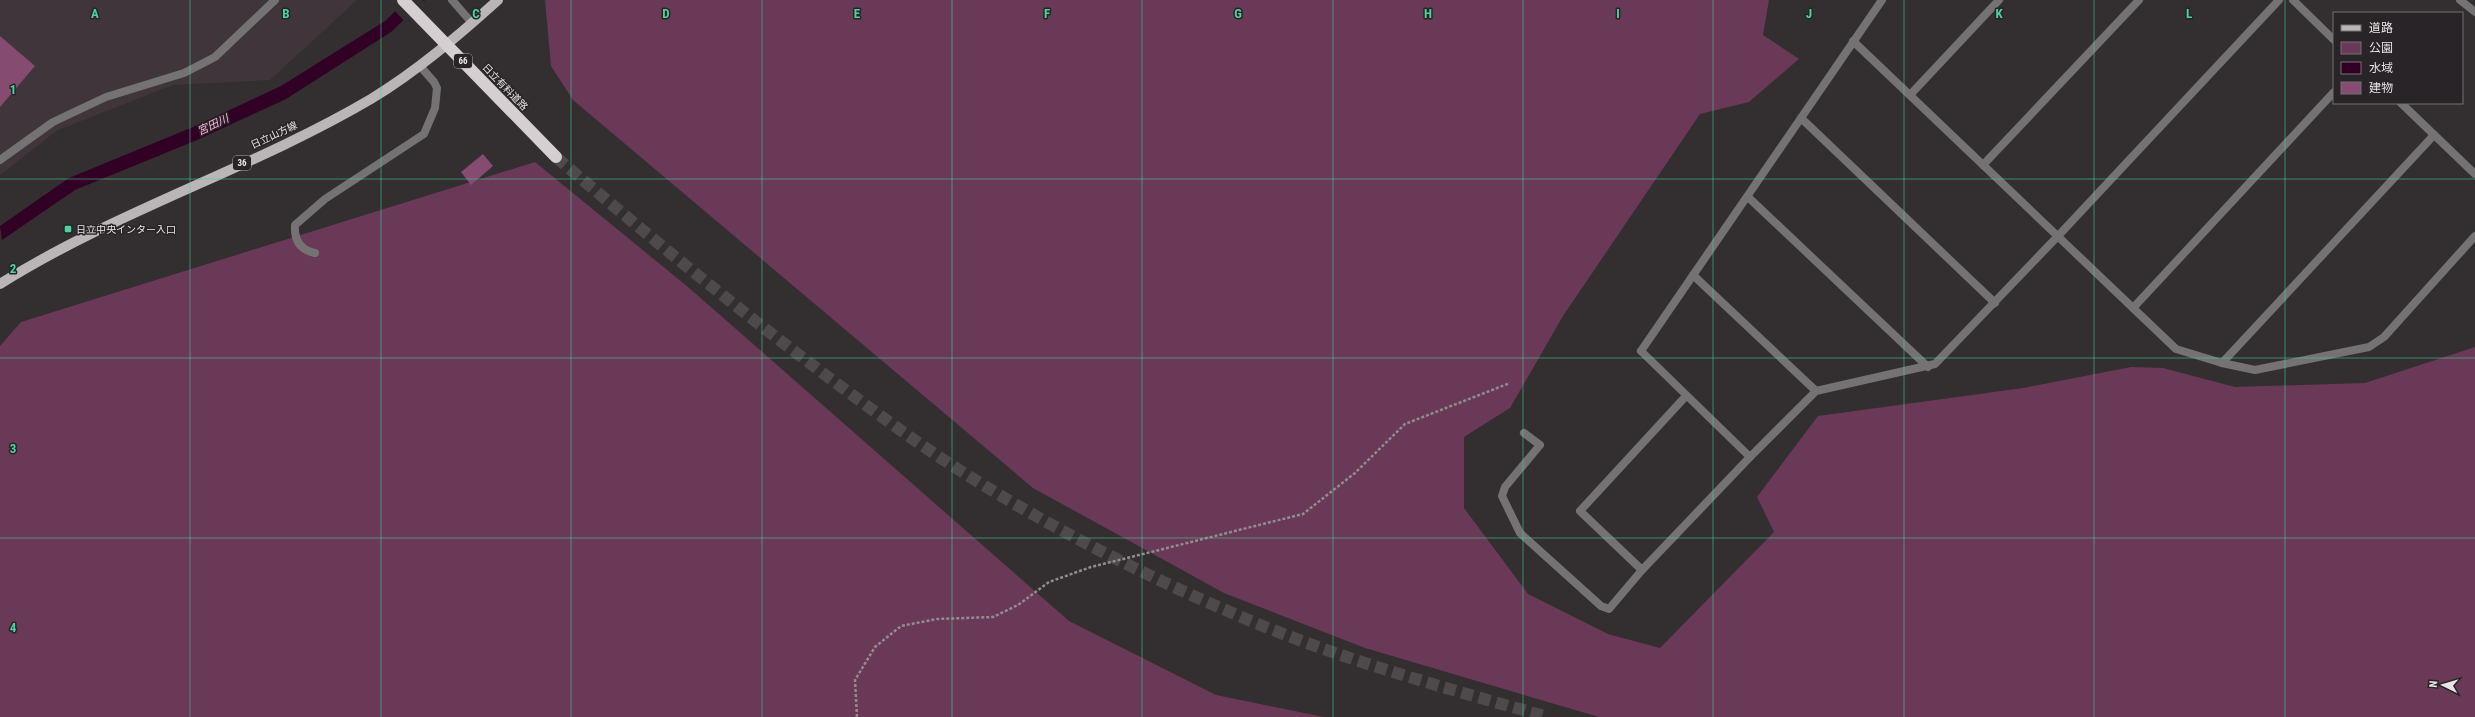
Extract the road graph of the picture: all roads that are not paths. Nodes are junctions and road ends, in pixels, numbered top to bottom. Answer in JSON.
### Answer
{"nodes":[{"id":1,"x":276,"y":0,"type":"edge"},
{"id":2,"x":403,"y":0,"type":"edge"},
{"id":3,"x":452,"y":0,"type":"edge"},
{"id":4,"x":498,"y":0,"type":"edge"},
{"id":5,"x":1882,"y":0,"type":"edge"},
{"id":6,"x":1999,"y":0,"type":"edge"},
{"id":7,"x":2139,"y":0,"type":"edge"},
{"id":8,"x":2279,"y":0,"type":"edge"},
{"id":9,"x":2293,"y":0,"type":"edge"},
{"id":10,"x":2460,"y":0,"type":"edge"},
{"id":11,"x":2475,"y":12,"type":"edge"},
{"id":12,"x":472,"y":23,"type":"junction"},
{"id":13,"x":2333,"y":39,"type":"edge"},
{"id":14,"x":1853,"y":41,"type":"junction"},
{"id":15,"x":420,"y":66,"type":"junction"},
{"id":16,"x":2333,"y":93,"type":"edge"},
{"id":17,"x":1910,"y":95,"type":"junction"},
{"id":18,"x":2402,"y":104,"type":"edge"},
{"id":19,"x":1801,"y":118,"type":"junction"},
{"id":20,"x":2434,"y":135,"type":"junction"},
{"id":21,"x":556,"y":157,"type":"tunnel mouth"},
{"id":22,"x":0,"y":160,"type":"edge"},
{"id":23,"x":1983,"y":165,"type":"junction"},
{"id":24,"x":2475,"y":174,"type":"edge"},
{"id":25,"x":1748,"y":197,"type":"junction"},
{"id":26,"x":2058,"y":236,"type":"junction"},
{"id":27,"x":2475,"y":236,"type":"edge"},
{"id":28,"x":315,"y":253,"type":"dead end"},
{"id":29,"x":1693,"y":275,"type":"junction"},
{"id":30,"x":0,"y":284,"type":"edge"},
{"id":31,"x":1995,"y":303,"type":"junction"},
{"id":32,"x":2133,"y":308,"type":"junction"},
{"id":33,"x":2222,"y":363,"type":"junction"},
{"id":34,"x":1928,"y":366,"type":"junction"},
{"id":35,"x":1816,"y":391,"type":"junction"},
{"id":36,"x":1686,"y":396,"type":"junction"},
{"id":37,"x":1524,"y":433,"type":"dead end"},
{"id":38,"x":1750,"y":457,"type":"junction"},
{"id":39,"x":1642,"y":570,"type":"junction"}],
"edges":[{"from":1,"to":22,"type":"street"},
{"from":2,"to":21,"type":"highway","name":"日立有料道路","number":"66"},
{"from":3,"to":12,"type":"street"},
{"from":4,"to":12,"type":"main road","name":"日立山方線","number":"36"},
{"from":5,"to":14,"type":"street"},
{"from":6,"to":17,"type":"street"},
{"from":7,"to":23,"type":"street"},
{"from":8,"to":26,"type":"street"},
{"from":9,"to":13,"type":"street"},
{"from":10,"to":11,"type":"street"},
{"from":12,"to":15,"type":"main road","name":"日立山方線","number":"36"},
{"from":14,"to":17,"type":"street"},
{"from":14,"to":19,"type":"street"},
{"from":15,"to":28,"type":"street"},
{"from":15,"to":30,"type":"main road","name":"日立山方線","number":"36"},
{"from":16,"to":32,"type":"street"},
{"from":17,"to":23,"type":"street"},
{"from":18,"to":20,"type":"street"},
{"from":19,"to":25,"type":"street"},
{"from":19,"to":31,"type":"street"},
{"from":20,"to":24,"type":"street"},
{"from":20,"to":33,"type":"street"},
{"from":23,"to":26,"type":"street"},
{"from":25,"to":29,"type":"street"},
{"from":25,"to":34,"type":"street"},
{"from":26,"to":31,"type":"street"},
{"from":26,"to":32,"type":"street"},
{"from":27,"to":33,"type":"street"},
{"from":29,"to":35,"type":"street"},
{"from":29,"to":36,"type":"street"},
{"from":31,"to":34,"type":"street"},
{"from":32,"to":33,"type":"street"},
{"from":34,"to":35,"type":"street"},
{"from":35,"to":38,"type":"street"},
{"from":36,"to":38,"type":"street"},
{"from":36,"to":39,"type":"street"},
{"from":37,"to":39,"type":"street"},
{"from":38,"to":39,"type":"street"}]}
